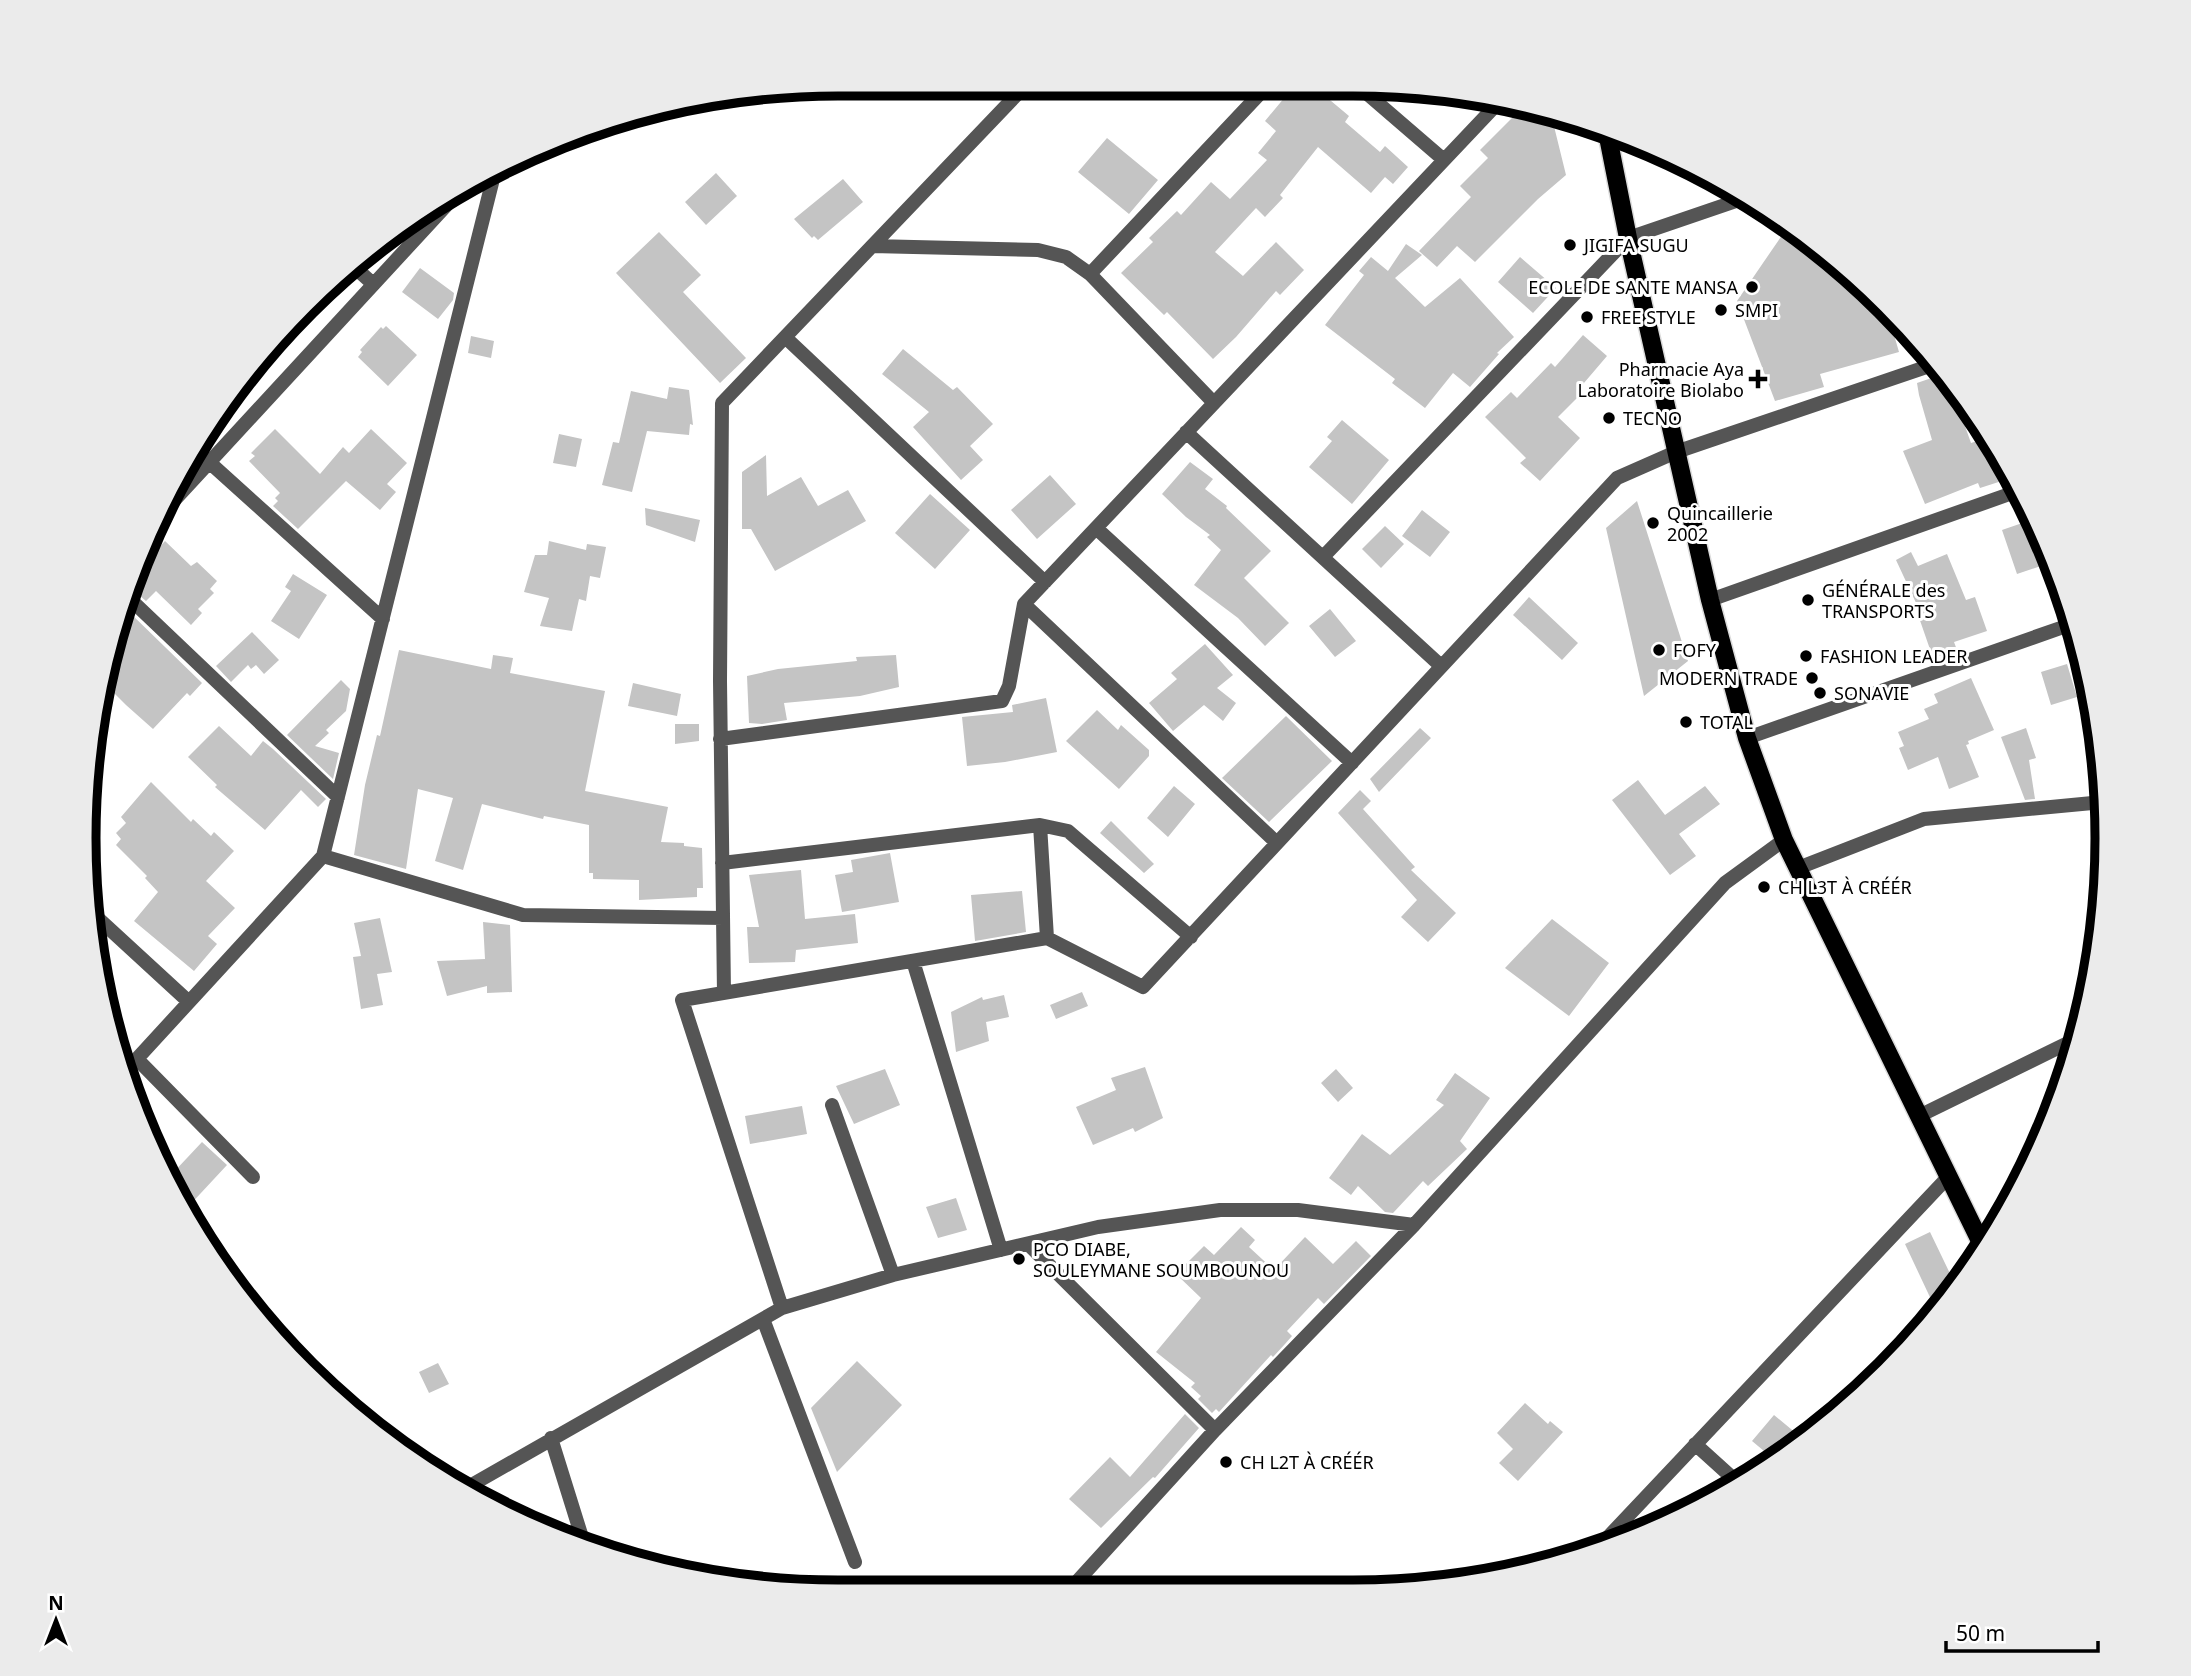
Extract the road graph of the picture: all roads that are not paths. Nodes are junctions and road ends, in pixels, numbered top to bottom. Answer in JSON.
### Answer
{"nodes":[{"id":1,"x":1015,"y":96,"type":"edge"},
{"id":2,"x":1258,"y":96,"type":"edge"},
{"id":3,"x":1371,"y":97,"type":"edge"},
{"id":4,"x":1491,"y":110,"type":"edge"},
{"id":5,"x":1609,"y":143,"type":"edge"},
{"id":6,"x":1444,"y":160,"type":"junction"},
{"id":7,"x":492,"y":183,"type":"edge"},
{"id":8,"x":1734,"y":202,"type":"edge"},
{"id":9,"x":438,"y":214,"type":"edge"},
{"id":10,"x":1628,"y":238,"type":"junction"},
{"id":11,"x":872,"y":246,"type":"junction"},
{"id":12,"x":359,"y":272,"type":"edge"},
{"id":13,"x":1090,"y":274,"type":"junction"},
{"id":14,"x":372,"y":283,"type":"junction"},
{"id":15,"x":785,"y":337,"type":"junction"},
{"id":16,"x":1925,"y":366,"type":"edge"},
{"id":17,"x":1214,"y":403,"type":"junction"},
{"id":18,"x":1186,"y":432,"type":"junction"},
{"id":19,"x":1676,"y":452,"type":"junction"},
{"id":20,"x":209,"y":462,"type":"junction"},
{"id":21,"x":184,"y":489,"type":"edge"},
{"id":22,"x":2009,"y":494,"type":"edge"},
{"id":23,"x":1096,"y":528,"type":"junction"},
{"id":24,"x":1323,"y":557,"type":"junction"},
{"id":25,"x":1045,"y":582,"type":"junction"},
{"id":26,"x":1710,"y":600,"type":"junction"},
{"id":27,"x":135,"y":604,"type":"edge"},
{"id":28,"x":1024,"y":604,"type":"junction"},
{"id":29,"x":383,"y":619,"type":"junction"},
{"id":30,"x":2063,"y":627,"type":"edge"},
{"id":31,"x":1441,"y":666,"type":"junction"},
{"id":32,"x":1747,"y":738,"type":"junction"},
{"id":33,"x":720,"y":740,"type":"junction"},
{"id":34,"x":1352,"y":763,"type":"junction"},
{"id":35,"x":338,"y":797,"type":"junction"},
{"id":36,"x":2094,"y":803,"type":"edge"},
{"id":37,"x":1040,"y":825,"type":"junction"},
{"id":38,"x":1784,"y":840,"type":"junction"},
{"id":39,"x":1277,"y":843,"type":"junction"},
{"id":40,"x":323,"y":856,"type":"junction"},
{"id":41,"x":722,"y":863,"type":"junction"},
{"id":42,"x":1798,"y":868,"type":"junction"},
{"id":43,"x":723,"y":918,"type":"junction"},
{"id":44,"x":102,"y":922,"type":"edge"},
{"id":45,"x":1191,"y":937,"type":"junction"},
{"id":46,"x":1047,"y":938,"type":"junction"},
{"id":47,"x":913,"y":961,"type":"junction"},
{"id":48,"x":724,"y":993,"type":"junction"},
{"id":49,"x":189,"y":1002,"type":"junction"},
{"id":50,"x":2064,"y":1046,"type":"edge"},
{"id":51,"x":137,"y":1059,"type":"junction"},
{"id":52,"x":132,"y":1064,"type":"edge"},
{"id":53,"x":832,"y":1105,"type":"dead end"},
{"id":54,"x":1919,"y":1116,"type":"junction"},
{"id":55,"x":1949,"y":1176,"type":"junction"},
{"id":56,"x":253,"y":1177,"type":"dead end"},
{"id":57,"x":1414,"y":1225,"type":"junction"},
{"id":58,"x":1978,"y":1237,"type":"edge"},
{"id":59,"x":1028,"y":1244,"type":"junction"},
{"id":60,"x":1001,"y":1250,"type":"junction"},
{"id":61,"x":893,"y":1275,"type":"junction"},
{"id":62,"x":782,"y":1308,"type":"junction"},
{"id":63,"x":763,"y":1319,"type":"junction"},
{"id":64,"x":1215,"y":1430,"type":"junction"},
{"id":65,"x":551,"y":1438,"type":"junction"},
{"id":66,"x":1695,"y":1444,"type":"junction"},
{"id":67,"x":1730,"y":1476,"type":"edge"},
{"id":68,"x":474,"y":1484,"type":"edge"},
{"id":69,"x":1613,"y":1532,"type":"edge"},
{"id":70,"x":581,"y":1533,"type":"edge"},
{"id":71,"x":855,"y":1562,"type":"dead end"},
{"id":72,"x":1078,"y":1580,"type":"edge"}],
"edges":[{"from":1,"to":11,"type":"street"},
{"from":2,"to":13,"type":"street"},
{"from":3,"to":6,"type":"street"},
{"from":4,"to":6,"type":"street"},
{"from":5,"to":10,"type":"main road"},
{"from":6,"to":17,"type":"street"},
{"from":7,"to":29,"type":"street"},
{"from":8,"to":10,"type":"street"},
{"from":9,"to":14,"type":"street"},
{"from":10,"to":19,"type":"main road"},
{"from":10,"to":24,"type":"street"},
{"from":11,"to":13,"type":"street"},
{"from":11,"to":15,"type":"street"},
{"from":12,"to":14,"type":"street"},
{"from":13,"to":17,"type":"street"},
{"from":14,"to":20,"type":"street"},
{"from":15,"to":25,"type":"street"},
{"from":15,"to":33,"type":"street"},
{"from":16,"to":19,"type":"street"},
{"from":17,"to":18,"type":"street"},
{"from":18,"to":23,"type":"street"},
{"from":18,"to":24,"type":"street"},
{"from":19,"to":26,"type":"main road"},
{"from":19,"to":31,"type":"street"},
{"from":20,"to":21,"type":"street"},
{"from":20,"to":29,"type":"street"},
{"from":22,"to":26,"type":"street"},
{"from":23,"to":25,"type":"street"},
{"from":23,"to":34,"type":"street"},
{"from":24,"to":31,"type":"street"},
{"from":25,"to":28,"type":"street"},
{"from":26,"to":32,"type":"main road"},
{"from":27,"to":35,"type":"street"},
{"from":28,"to":33,"type":"street"},
{"from":28,"to":39,"type":"street"},
{"from":29,"to":35,"type":"street"},
{"from":30,"to":32,"type":"street"},
{"from":31,"to":34,"type":"street"},
{"from":32,"to":38,"type":"main road"},
{"from":33,"to":41,"type":"street"},
{"from":34,"to":39,"type":"street"},
{"from":35,"to":40,"type":"street"},
{"from":36,"to":42,"type":"street"},
{"from":37,"to":41,"type":"street"},
{"from":37,"to":45,"type":"street"},
{"from":37,"to":46,"type":"street"},
{"from":38,"to":42,"type":"main road"},
{"from":38,"to":57,"type":"street"},
{"from":39,"to":45,"type":"street"},
{"from":40,"to":43,"type":"street"},
{"from":40,"to":49,"type":"street"},
{"from":41,"to":43,"type":"street"},
{"from":42,"to":54,"type":"main road"},
{"from":43,"to":48,"type":"street"},
{"from":44,"to":49,"type":"street"},
{"from":45,"to":46,"type":"street"},
{"from":46,"to":47,"type":"street"},
{"from":47,"to":48,"type":"street"},
{"from":47,"to":60,"type":"street"},
{"from":48,"to":62,"type":"street"},
{"from":49,"to":51,"type":"street"},
{"from":50,"to":54,"type":"street"},
{"from":51,"to":52,"type":"street"},
{"from":51,"to":56,"type":"street"},
{"from":53,"to":61,"type":"street"},
{"from":54,"to":55,"type":"main road"},
{"from":55,"to":58,"type":"main road"},
{"from":55,"to":66,"type":"street"},
{"from":57,"to":59,"type":"street"},
{"from":57,"to":64,"type":"street"},
{"from":59,"to":60,"type":"street"},
{"from":59,"to":64,"type":"street"},
{"from":60,"to":61,"type":"street"},
{"from":61,"to":62,"type":"street"},
{"from":62,"to":63,"type":"street"},
{"from":63,"to":65,"type":"street"},
{"from":63,"to":71,"type":"street"},
{"from":64,"to":72,"type":"street"},
{"from":65,"to":68,"type":"street"},
{"from":65,"to":70,"type":"street"},
{"from":66,"to":67,"type":"street"},
{"from":66,"to":69,"type":"street"}]}
